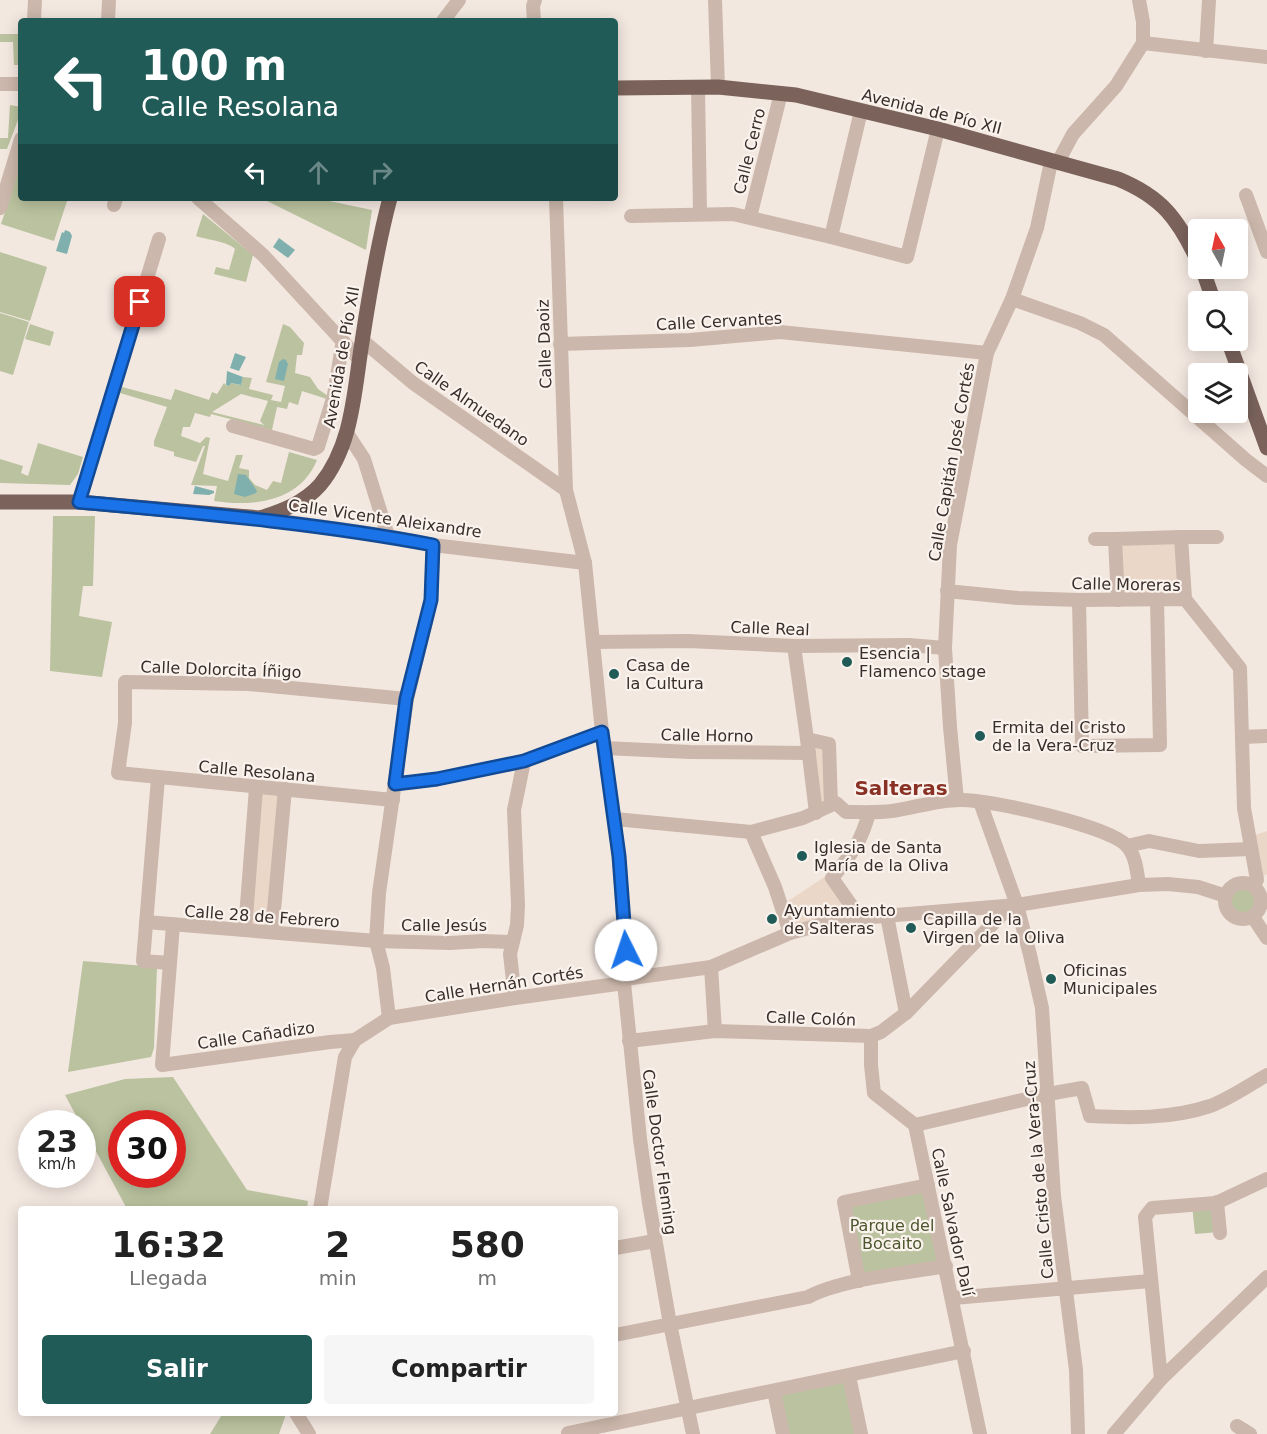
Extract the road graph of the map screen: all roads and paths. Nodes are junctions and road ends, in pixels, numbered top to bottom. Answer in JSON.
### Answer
{"nodes":[{"id":1,"x":34,"y":0,"type":"edge"},
{"id":2,"x":109,"y":0,"type":"edge"},
{"id":3,"x":459,"y":0,"type":"edge"},
{"id":4,"x":535,"y":0,"type":"edge"},
{"id":5,"x":715,"y":0,"type":"edge"},
{"id":6,"x":1138,"y":0,"type":"edge"},
{"id":7,"x":1209,"y":0,"type":"edge"},
{"id":8,"x":34,"y":18,"type":"edge"},
{"id":9,"x":108,"y":18,"type":"edge"},
{"id":10,"x":445,"y":18,"type":"edge"},
{"id":11,"x":534,"y":18,"type":"edge"},
{"id":12,"x":1143,"y":44,"type":"junction"},
{"id":13,"x":1206,"y":51,"type":"junction"},
{"id":14,"x":1267,"y":57,"type":"edge"},
{"id":15,"x":0,"y":84,"type":"edge"},
{"id":16,"x":18,"y":84,"type":"edge"},
{"id":17,"x":698,"y":87,"type":"junction"},
{"id":18,"x":718,"y":87,"type":"junction"},
{"id":19,"x":618,"y":88,"type":"edge"},
{"id":20,"x":781,"y":93,"type":"junction"},
{"id":21,"x":861,"y":111,"type":"junction"},
{"id":22,"x":938,"y":129,"type":"junction"},
{"id":23,"x":18,"y":149,"type":"edge"},
{"id":24,"x":1055,"y":162,"type":"junction"},
{"id":25,"x":1246,"y":195,"type":"dead end"},
{"id":26,"x":201,"y":201,"type":"edge"},
{"id":27,"x":389,"y":201,"type":"edge"},
{"id":28,"x":556,"y":201,"type":"edge"},
{"id":29,"x":0,"y":208,"type":"edge"},
{"id":30,"x":699,"y":214,"type":"junction"},
{"id":31,"x":631,"y":216,"type":"dead end"},
{"id":32,"x":750,"y":217,"type":"junction"},
{"id":33,"x":831,"y":237,"type":"junction"},
{"id":34,"x":159,"y":239,"type":"dead end"},
{"id":35,"x":1188,"y":243,"type":"edge"},
{"id":36,"x":1267,"y":252,"type":"edge"},
{"id":37,"x":1012,"y":299,"type":"junction"},
{"id":38,"x":343,"y":340,"type":"junction"},
{"id":39,"x":362,"y":340,"type":"junction"},
{"id":40,"x":560,"y":344,"type":"junction"},
{"id":41,"x":1232,"y":351,"type":"edge"},
{"id":42,"x":987,"y":353,"type":"junction"},
{"id":43,"x":359,"y":359,"type":"junction"},
{"id":44,"x":234,"y":426,"type":"dead end"},
{"id":45,"x":347,"y":433,"type":"junction"},
{"id":46,"x":1267,"y":448,"type":"edge"},
{"id":47,"x":1267,"y":476,"type":"edge"},
{"id":48,"x":566,"y":490,"type":"junction"},
{"id":49,"x":0,"y":502,"type":"edge"},
{"id":50,"x":79,"y":502,"type":"junction"},
{"id":51,"x":260,"y":518,"type":"junction"},
{"id":52,"x":388,"y":536,"type":"junction"},
{"id":53,"x":1181,"y":537,"type":"junction"},
{"id":54,"x":1217,"y":537,"type":"dead end"},
{"id":55,"x":1095,"y":539,"type":"dead end"},
{"id":56,"x":1115,"y":539,"type":"junction"},
{"id":57,"x":433,"y":545,"type":"junction"},
{"id":58,"x":585,"y":563,"type":"junction"},
{"id":59,"x":947,"y":591,"type":"junction"},
{"id":60,"x":1157,"y":599,"type":"junction"},
{"id":61,"x":1185,"y":599,"type":"junction"},
{"id":62,"x":1079,"y":600,"type":"junction"},
{"id":63,"x":1118,"y":600,"type":"junction"},
{"id":64,"x":593,"y":642,"type":"junction"},
{"id":65,"x":794,"y":646,"type":"junction"},
{"id":66,"x":945,"y":648,"type":"junction"},
{"id":67,"x":406,"y":699,"type":"junction"},
{"id":68,"x":602,"y":732,"type":"junction"},
{"id":69,"x":1242,"y":736,"type":"junction"},
{"id":70,"x":1267,"y":736,"type":"edge"},
{"id":71,"x":808,"y":746,"type":"junction"},
{"id":72,"x":604,"y":748,"type":"junction"},
{"id":73,"x":524,"y":761,"type":"junction"},
{"id":74,"x":118,"y":773,"type":"joint"},
{"id":75,"x":158,"y":778,"type":"junction"},
{"id":76,"x":395,"y":784,"type":"junction"},
{"id":77,"x":256,"y":788,"type":"junction"},
{"id":78,"x":285,"y":789,"type":"junction"},
{"id":79,"x":393,"y":800,"type":"junction"},
{"id":80,"x":957,"y":800,"type":"junction"},
{"id":81,"x":980,"y":802,"type":"junction"},
{"id":82,"x":831,"y":805,"type":"junction"},
{"id":83,"x":816,"y":813,"type":"junction"},
{"id":84,"x":868,"y":813,"type":"junction"},
{"id":85,"x":615,"y":819,"type":"junction"},
{"id":86,"x":751,"y":832,"type":"junction"},
{"id":87,"x":1127,"y":846,"type":"junction"},
{"id":88,"x":1251,"y":849,"type":"junction"},
{"id":89,"x":1257,"y":879,"type":"edge"},
{"id":90,"x":1139,"y":885,"type":"junction"},
{"id":91,"x":1226,"y":896,"type":"junction"},
{"id":92,"x":1014,"y":905,"type":"junction"},
{"id":93,"x":886,"y":916,"type":"junction"},
{"id":94,"x":1253,"y":917,"type":"junction"},
{"id":95,"x":860,"y":918,"type":"junction"},
{"id":96,"x":146,"y":922,"type":"junction"},
{"id":97,"x":172,"y":925,"type":"junction"},
{"id":98,"x":245,"y":930,"type":"junction"},
{"id":99,"x":272,"y":932,"type":"junction"},
{"id":100,"x":790,"y":933,"type":"junction"},
{"id":101,"x":1267,"y":938,"type":"edge"},
{"id":102,"x":376,"y":941,"type":"junction"},
{"id":103,"x":512,"y":942,"type":"junction"},
{"id":104,"x":170,"y":963,"type":"junction"},
{"id":105,"x":711,"y":968,"type":"junction"},
{"id":106,"x":625,"y":981,"type":"junction"},
{"id":107,"x":515,"y":998,"type":"junction"},
{"id":108,"x":906,"y":1013,"type":"junction"},
{"id":109,"x":389,"y":1018,"type":"junction"},
{"id":110,"x":715,"y":1031,"type":"junction"},
{"id":111,"x":871,"y":1036,"type":"junction"},
{"id":112,"x":355,"y":1040,"type":"junction"},
{"id":113,"x":629,"y":1041,"type":"junction"},
{"id":114,"x":1267,"y":1075,"type":"edge"},
{"id":115,"x":1048,"y":1094,"type":"junction"},
{"id":116,"x":915,"y":1125,"type":"junction"},
{"id":117,"x":1267,"y":1179,"type":"edge"},
{"id":118,"x":928,"y":1185,"type":"junction"},
{"id":119,"x":1217,"y":1202,"type":"junction"},
{"id":120,"x":320,"y":1206,"type":"edge"},
{"id":121,"x":1220,"y":1233,"type":"dead end"},
{"id":122,"x":655,"y":1240,"type":"junction"},
{"id":123,"x":618,"y":1247,"type":"edge"},
{"id":124,"x":946,"y":1266,"type":"junction"},
{"id":125,"x":859,"y":1281,"type":"junction"},
{"id":126,"x":1150,"y":1281,"type":"junction"},
{"id":127,"x":1265,"y":1282,"type":"edge"},
{"id":128,"x":1065,"y":1289,"type":"junction"},
{"id":129,"x":953,"y":1298,"type":"junction"},
{"id":130,"x":670,"y":1324,"type":"junction"},
{"id":131,"x":618,"y":1334,"type":"edge"},
{"id":132,"x":964,"y":1351,"type":"junction"},
{"id":133,"x":849,"y":1376,"type":"junction"},
{"id":134,"x":1161,"y":1379,"type":"junction"},
{"id":135,"x":774,"y":1391,"type":"junction"},
{"id":136,"x":688,"y":1409,"type":"junction"},
{"id":137,"x":298,"y":1416,"type":"edge"},
{"id":138,"x":1237,"y":1426,"type":"dead end"},
{"id":139,"x":568,"y":1433,"type":"edge"},
{"id":140,"x":309,"y":1434,"type":"edge"},
{"id":141,"x":693,"y":1434,"type":"edge"},
{"id":142,"x":783,"y":1434,"type":"edge"},
{"id":143,"x":861,"y":1434,"type":"edge"},
{"id":144,"x":980,"y":1434,"type":"edge"},
{"id":145,"x":1078,"y":1434,"type":"edge"},
{"id":146,"x":1114,"y":1434,"type":"edge"},
{"id":147,"x":1250,"y":1434,"type":"edge"}],
"edges":[{"from":1,"to":8,"type":"street"},
{"from":2,"to":9,"type":"street"},
{"from":3,"to":10,"type":"street"},
{"from":4,"to":11,"type":"street"},
{"from":5,"to":18,"type":"street"},
{"from":6,"to":12,"type":"street"},
{"from":7,"to":13,"type":"street"},
{"from":12,"to":13,"type":"street"},
{"from":12,"to":24,"type":"street","name":"Calle Capitán José Cortés"},
{"from":13,"to":14,"type":"street"},
{"from":15,"to":16,"type":"street"},
{"from":17,"to":18,"type":"main road","name":"Avenida de Pío XII"},
{"from":17,"to":19,"type":"main road","name":"Avenida de Pío XII"},
{"from":17,"to":30,"type":"street"},
{"from":18,"to":20,"type":"main road","name":"Avenida de Pío XII"},
{"from":20,"to":21,"type":"main road","name":"Avenida de Pío XII"},
{"from":20,"to":32,"type":"street","name":"Calle Cerro"},
{"from":21,"to":22,"type":"main road","name":"Avenida de Pío XII"},
{"from":21,"to":33,"type":"street"},
{"from":22,"to":24,"type":"main road","name":"Avenida de Pío XII"},
{"from":22,"to":33,"type":"street"},
{"from":23,"to":29,"type":"street"},
{"from":24,"to":35,"type":"main road","name":"Avenida de Pío XII"},
{"from":24,"to":37,"type":"street","name":"Calle Capitán José Cortés"},
{"from":25,"to":36,"type":"street"},
{"from":26,"to":38,"type":"street"},
{"from":27,"to":39,"type":"main road","name":"Avenida de Pío XII"},
{"from":28,"to":40,"type":"street","name":"Calle Daoiz"},
{"from":30,"to":31,"type":"street"},
{"from":30,"to":32,"type":"street"},
{"from":32,"to":33,"type":"street"},
{"from":34,"to":50,"type":"street"},
{"from":37,"to":42,"type":"street","name":"Calle Capitán José Cortés"},
{"from":37,"to":47,"type":"street"},
{"from":38,"to":43,"type":"street"},
{"from":38,"to":44,"type":"street"},
{"from":39,"to":43,"type":"main road","name":"Avenida de Pío XII"},
{"from":39,"to":48,"type":"street","name":"Calle Almuedano"},
{"from":40,"to":42,"type":"street","name":"Calle Cervantes"},
{"from":40,"to":48,"type":"street","name":"Calle Daoiz"},
{"from":41,"to":46,"type":"main road"},
{"from":42,"to":59,"type":"street","name":"Calle Capitán José Cortés"},
{"from":43,"to":45,"type":"main road","name":"Avenida de Pío XII"},
{"from":45,"to":51,"type":"main road","name":"Avenida de Pío XII"},
{"from":45,"to":52,"type":"street"},
{"from":48,"to":58,"type":"street","name":"Calle Daoiz"},
{"from":49,"to":50,"type":"main road","name":"Calle Vicente Aleixandre"},
{"from":50,"to":51,"type":"main road","name":"Calle Vicente Aleixandre"},
{"from":51,"to":52,"type":"street","name":"Calle Vicente Aleixandre"},
{"from":52,"to":57,"type":"street","name":"Calle Vicente Aleixandre"},
{"from":53,"to":54,"type":"street"},
{"from":53,"to":56,"type":"street"},
{"from":53,"to":61,"type":"street"},
{"from":55,"to":56,"type":"street"},
{"from":56,"to":63,"type":"street"},
{"from":57,"to":58,"type":"street","name":"Calle Vicente Aleixandre"},
{"from":57,"to":67,"type":"street"},
{"from":58,"to":64,"type":"street","name":"Calle Daoiz"},
{"from":59,"to":62,"type":"street","name":"Calle Moreras"},
{"from":59,"to":66,"type":"street","name":"Calle Capitán José Cortés"},
{"from":60,"to":61,"type":"street","name":"Calle Moreras"},
{"from":60,"to":62,"type":"street"},
{"from":60,"to":63,"type":"street","name":"Calle Moreras"},
{"from":61,"to":69,"type":"street","name":"Calle Moreras"},
{"from":62,"to":63,"type":"street","name":"Calle Moreras"},
{"from":64,"to":65,"type":"street","name":"Calle Real"},
{"from":64,"to":68,"type":"street","name":"Calle Daoiz"},
{"from":65,"to":66,"type":"street","name":"Calle Real"},
{"from":65,"to":71,"type":"street"},
{"from":66,"to":80,"type":"street","name":"Calle Capitán José Cortés"},
{"from":67,"to":74,"type":"street","name":"Calle Dolorcita Íñigo"},
{"from":67,"to":76,"type":"street"},
{"from":68,"to":72,"type":"street","name":"Calle Doctor Fleming"},
{"from":68,"to":73,"type":"street"},
{"from":69,"to":70,"type":"street"},
{"from":69,"to":88,"type":"street","name":"Calle Moreras"},
{"from":71,"to":72,"type":"street","name":"Calle Horno"},
{"from":71,"to":82,"type":"street"},
{"from":71,"to":83,"type":"street"},
{"from":72,"to":85,"type":"street","name":"Calle Doctor Fleming"},
{"from":73,"to":76,"type":"street"},
{"from":73,"to":103,"type":"street"},
{"from":74,"to":75,"type":"street","name":"Calle Resolana"},
{"from":75,"to":77,"type":"street","name":"Calle Resolana"},
{"from":75,"to":96,"type":"street"},
{"from":76,"to":79,"type":"street"},
{"from":77,"to":78,"type":"street","name":"Calle Resolana"},
{"from":77,"to":98,"type":"street"},
{"from":78,"to":79,"type":"street","name":"Calle Resolana"},
{"from":78,"to":99,"type":"street"},
{"from":79,"to":102,"type":"street"},
{"from":80,"to":81,"type":"street"},
{"from":80,"to":84,"type":"street"},
{"from":81,"to":87,"type":"street"},
{"from":81,"to":92,"type":"street","name":"Calle Cristo de la Vera-Cruz"},
{"from":82,"to":83,"type":"street"},
{"from":82,"to":84,"type":"street"},
{"from":83,"to":86,"type":"street"},
{"from":84,"to":95,"type":"street"},
{"from":85,"to":86,"type":"street"},
{"from":85,"to":106,"type":"street","name":"Calle Doctor Fleming"},
{"from":86,"to":100,"type":"street"},
{"from":87,"to":88,"type":"street"},
{"from":87,"to":90,"type":"street"},
{"from":88,"to":89,"type":"street","name":"Calle Moreras"},
{"from":89,"to":91,"type":"street"},
{"from":89,"to":94,"type":"street"},
{"from":90,"to":91,"type":"street","name":"Calle Hernán Cortés"},
{"from":90,"to":92,"type":"street","name":"Calle Hernán Cortés"},
{"from":91,"to":94,"type":"street"},
{"from":92,"to":93,"type":"street","name":"Calle Hernán Cortés"},
{"from":92,"to":108,"type":"street","name":"Calle Colón"},
{"from":92,"to":115,"type":"street","name":"Calle Cristo de la Vera-Cruz"},
{"from":93,"to":95,"type":"street","name":"Calle Hernán Cortés"},
{"from":93,"to":108,"type":"street"},
{"from":94,"to":101,"type":"street"},
{"from":95,"to":100,"type":"street","name":"Calle Hernán Cortés"},
{"from":96,"to":97,"type":"street","name":"Calle 28 de Febrero"},
{"from":96,"to":104,"type":"street"},
{"from":97,"to":98,"type":"street","name":"Calle 28 de Febrero"},
{"from":97,"to":104,"type":"street"},
{"from":98,"to":99,"type":"street","name":"Calle 28 de Febrero"},
{"from":99,"to":102,"type":"street","name":"Calle 28 de Febrero"},
{"from":100,"to":105,"type":"street","name":"Calle Hernán Cortés"},
{"from":102,"to":103,"type":"street","name":"Calle Jesús"},
{"from":102,"to":109,"type":"street"},
{"from":103,"to":107,"type":"street"},
{"from":104,"to":112,"type":"street","name":"Calle Cañadizo"},
{"from":105,"to":106,"type":"street","name":"Calle Hernán Cortés"},
{"from":105,"to":110,"type":"street"},
{"from":106,"to":107,"type":"street","name":"Calle Hernán Cortés"},
{"from":106,"to":113,"type":"street","name":"Calle Doctor Fleming"},
{"from":107,"to":109,"type":"street","name":"Calle Hernán Cortés"},
{"from":108,"to":111,"type":"street","name":"Calle Colón"},
{"from":109,"to":112,"type":"street"},
{"from":110,"to":111,"type":"street","name":"Calle Colón"},
{"from":110,"to":113,"type":"street","name":"Calle Colón"},
{"from":111,"to":116,"type":"street"},
{"from":112,"to":120,"type":"street"},
{"from":113,"to":122,"type":"street","name":"Calle Doctor Fleming"},
{"from":114,"to":115,"type":"street"},
{"from":115,"to":116,"type":"street"},
{"from":115,"to":128,"type":"street","name":"Calle Cristo de la Vera-Cruz"},
{"from":116,"to":118,"type":"street","name":"Calle Salvador Dalí"},
{"from":117,"to":119,"type":"street"},
{"from":118,"to":124,"type":"street","name":"Calle Salvador Dalí"},
{"from":118,"to":125,"type":"street"},
{"from":119,"to":121,"type":"street"},
{"from":119,"to":126,"type":"street"},
{"from":122,"to":123,"type":"street"},
{"from":122,"to":130,"type":"street","name":"Calle Doctor Fleming"},
{"from":124,"to":125,"type":"street"},
{"from":124,"to":129,"type":"street","name":"Calle Salvador Dalí"},
{"from":125,"to":130,"type":"street"},
{"from":126,"to":128,"type":"street"},
{"from":126,"to":134,"type":"street"},
{"from":127,"to":134,"type":"street"},
{"from":128,"to":129,"type":"street"},
{"from":128,"to":145,"type":"street","name":"Calle Cristo de la Vera-Cruz"},
{"from":129,"to":132,"type":"street","name":"Calle Salvador Dalí"},
{"from":130,"to":131,"type":"street"},
{"from":130,"to":136,"type":"street","name":"Calle Doctor Fleming"},
{"from":132,"to":133,"type":"street"},
{"from":132,"to":144,"type":"street","name":"Calle Salvador Dalí"},
{"from":133,"to":135,"type":"street"},
{"from":133,"to":143,"type":"street"},
{"from":134,"to":146,"type":"street"},
{"from":135,"to":136,"type":"street"},
{"from":135,"to":142,"type":"street"},
{"from":136,"to":139,"type":"street"},
{"from":136,"to":141,"type":"street","name":"Calle Doctor Fleming"},
{"from":137,"to":140,"type":"street"},
{"from":138,"to":147,"type":"street"}]}
